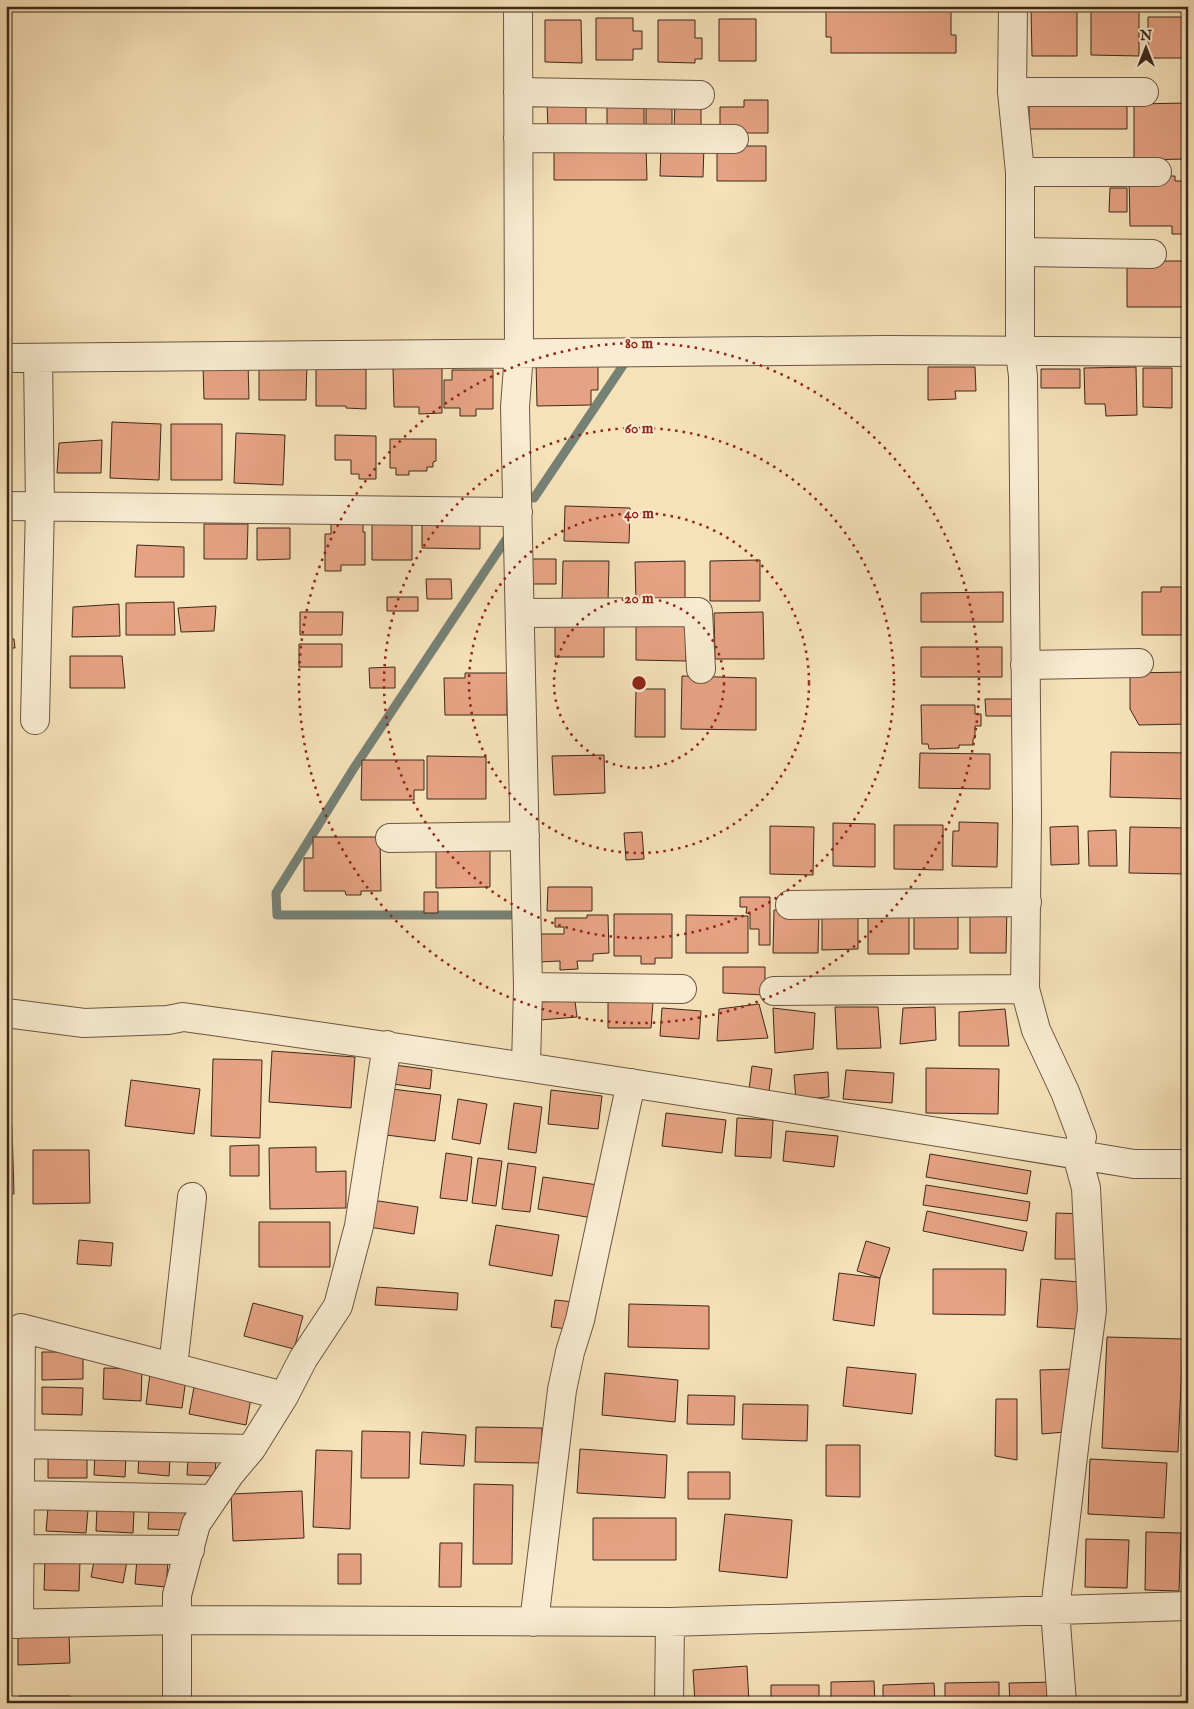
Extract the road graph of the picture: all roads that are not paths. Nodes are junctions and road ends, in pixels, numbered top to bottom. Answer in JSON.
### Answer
{"nodes":[{"id":1,"x":518,"y":6,"type":"edge"},
{"id":2,"x":1013,"y":6,"type":"edge"},
{"id":3,"x":518,"y":92,"type":"junction"},
{"id":4,"x":1012,"y":92,"type":"junction"},
{"id":5,"x":1144,"y":92,"type":"dead end"},
{"id":6,"x":700,"y":95,"type":"dead end"},
{"id":7,"x":518,"y":138,"type":"junction"},
{"id":8,"x":734,"y":139,"type":"dead end"},
{"id":9,"x":1020,"y":172,"type":"junction"},
{"id":10,"x":1157,"y":172,"type":"dead end"},
{"id":11,"x":1020,"y":252,"type":"junction"},
{"id":12,"x":1152,"y":254,"type":"dead end"},
{"id":13,"x":1020,"y":352,"type":"junction"},
{"id":14,"x":1188,"y":352,"type":"edge"},
{"id":15,"x":519,"y":353,"type":"junction"},
{"id":16,"x":6,"y":358,"type":"edge"},
{"id":17,"x":38,"y":358,"type":"junction"},
{"id":18,"x":6,"y":506,"type":"edge"},
{"id":19,"x":40,"y":506,"type":"junction"},
{"id":20,"x":518,"y":512,"type":"junction"},
{"id":21,"x":520,"y":613,"type":"junction"},
{"id":22,"x":1139,"y":663,"type":"dead end"},
{"id":23,"x":1025,"y":664,"type":"junction"},
{"id":24,"x":701,"y":669,"type":"dead end"},
{"id":25,"x":35,"y":720,"type":"dead end"},
{"id":26,"x":525,"y":836,"type":"junction"},
{"id":27,"x":390,"y":838,"type":"dead end"},
{"id":28,"x":1027,"y":902,"type":"junction"},
{"id":29,"x":790,"y":905,"type":"dead end"},
{"id":30,"x":528,"y":987,"type":"junction"},
{"id":31,"x":682,"y":989,"type":"dead end"},
{"id":32,"x":1025,"y":989,"type":"junction"},
{"id":33,"x":774,"y":991,"type":"dead end"},
{"id":34,"x":6,"y":1013,"type":"edge"},
{"id":35,"x":387,"y":1045,"type":"junction"},
{"id":36,"x":526,"y":1066,"type":"junction"},
{"id":37,"x":631,"y":1083,"type":"junction"},
{"id":38,"x":1077,"y":1155,"type":"junction"},
{"id":39,"x":1188,"y":1164,"type":"edge"},
{"id":40,"x":192,"y":1197,"type":"dead end"},
{"id":41,"x":14,"y":1326,"type":"edge"},
{"id":42,"x":173,"y":1367,"type":"junction"},
{"id":43,"x":284,"y":1396,"type":"junction"},
{"id":44,"x":20,"y":1444,"type":"junction"},
{"id":45,"x":251,"y":1449,"type":"junction"},
{"id":46,"x":20,"y":1495,"type":"junction"},
{"id":47,"x":212,"y":1499,"type":"junction"},
{"id":48,"x":20,"y":1549,"type":"junction"},
{"id":49,"x":190,"y":1550,"type":"junction"},
{"id":50,"x":1188,"y":1606,"type":"edge"},
{"id":51,"x":1055,"y":1610,"type":"junction"},
{"id":52,"x":178,"y":1620,"type":"junction"},
{"id":53,"x":534,"y":1622,"type":"junction"},
{"id":54,"x":670,"y":1622,"type":"junction"},
{"id":55,"x":13,"y":1624,"type":"edge"},
{"id":56,"x":177,"y":1703,"type":"edge"},
{"id":57,"x":669,"y":1703,"type":"edge"},
{"id":58,"x":1062,"y":1703,"type":"edge"}],
"edges":[{"from":1,"to":3,"type":"street"},
{"from":2,"to":4,"type":"street"},
{"from":3,"to":6,"type":"street"},
{"from":3,"to":7,"type":"street"},
{"from":4,"to":5,"type":"street"},
{"from":4,"to":9,"type":"street"},
{"from":7,"to":8,"type":"street"},
{"from":7,"to":15,"type":"street"},
{"from":9,"to":10,"type":"street"},
{"from":9,"to":11,"type":"street"},
{"from":11,"to":12,"type":"street"},
{"from":11,"to":13,"type":"street"},
{"from":13,"to":14,"type":"street"},
{"from":13,"to":15,"type":"street"},
{"from":13,"to":23,"type":"street"},
{"from":15,"to":17,"type":"street"},
{"from":15,"to":20,"type":"street"},
{"from":16,"to":17,"type":"street"},
{"from":17,"to":19,"type":"street"},
{"from":18,"to":19,"type":"street"},
{"from":19,"to":20,"type":"street"},
{"from":19,"to":25,"type":"street"},
{"from":20,"to":21,"type":"street"},
{"from":21,"to":24,"type":"street"},
{"from":21,"to":26,"type":"street"},
{"from":22,"to":23,"type":"street"},
{"from":23,"to":28,"type":"street"},
{"from":26,"to":27,"type":"street"},
{"from":26,"to":30,"type":"street"},
{"from":28,"to":29,"type":"street"},
{"from":28,"to":32,"type":"street"},
{"from":30,"to":31,"type":"street"},
{"from":30,"to":36,"type":"street"},
{"from":32,"to":33,"type":"street"},
{"from":32,"to":38,"type":"street"},
{"from":34,"to":35,"type":"street"},
{"from":35,"to":36,"type":"street"},
{"from":35,"to":43,"type":"street"},
{"from":36,"to":37,"type":"street"},
{"from":37,"to":38,"type":"street"},
{"from":37,"to":53,"type":"street"},
{"from":38,"to":39,"type":"street"},
{"from":38,"to":51,"type":"street"},
{"from":40,"to":42,"type":"street"},
{"from":41,"to":42,"type":"street"},
{"from":41,"to":44,"type":"street"},
{"from":42,"to":43,"type":"street"},
{"from":43,"to":45,"type":"street"},
{"from":44,"to":45,"type":"street"},
{"from":44,"to":46,"type":"street"},
{"from":45,"to":47,"type":"street"},
{"from":46,"to":47,"type":"street"},
{"from":46,"to":48,"type":"street"},
{"from":47,"to":49,"type":"street"},
{"from":48,"to":49,"type":"street"},
{"from":48,"to":55,"type":"street"},
{"from":49,"to":52,"type":"street"},
{"from":50,"to":51,"type":"street"},
{"from":51,"to":54,"type":"street"},
{"from":51,"to":58,"type":"street"},
{"from":52,"to":53,"type":"street"},
{"from":52,"to":55,"type":"street"},
{"from":52,"to":56,"type":"street"},
{"from":53,"to":54,"type":"street"},
{"from":54,"to":57,"type":"street"}]}
